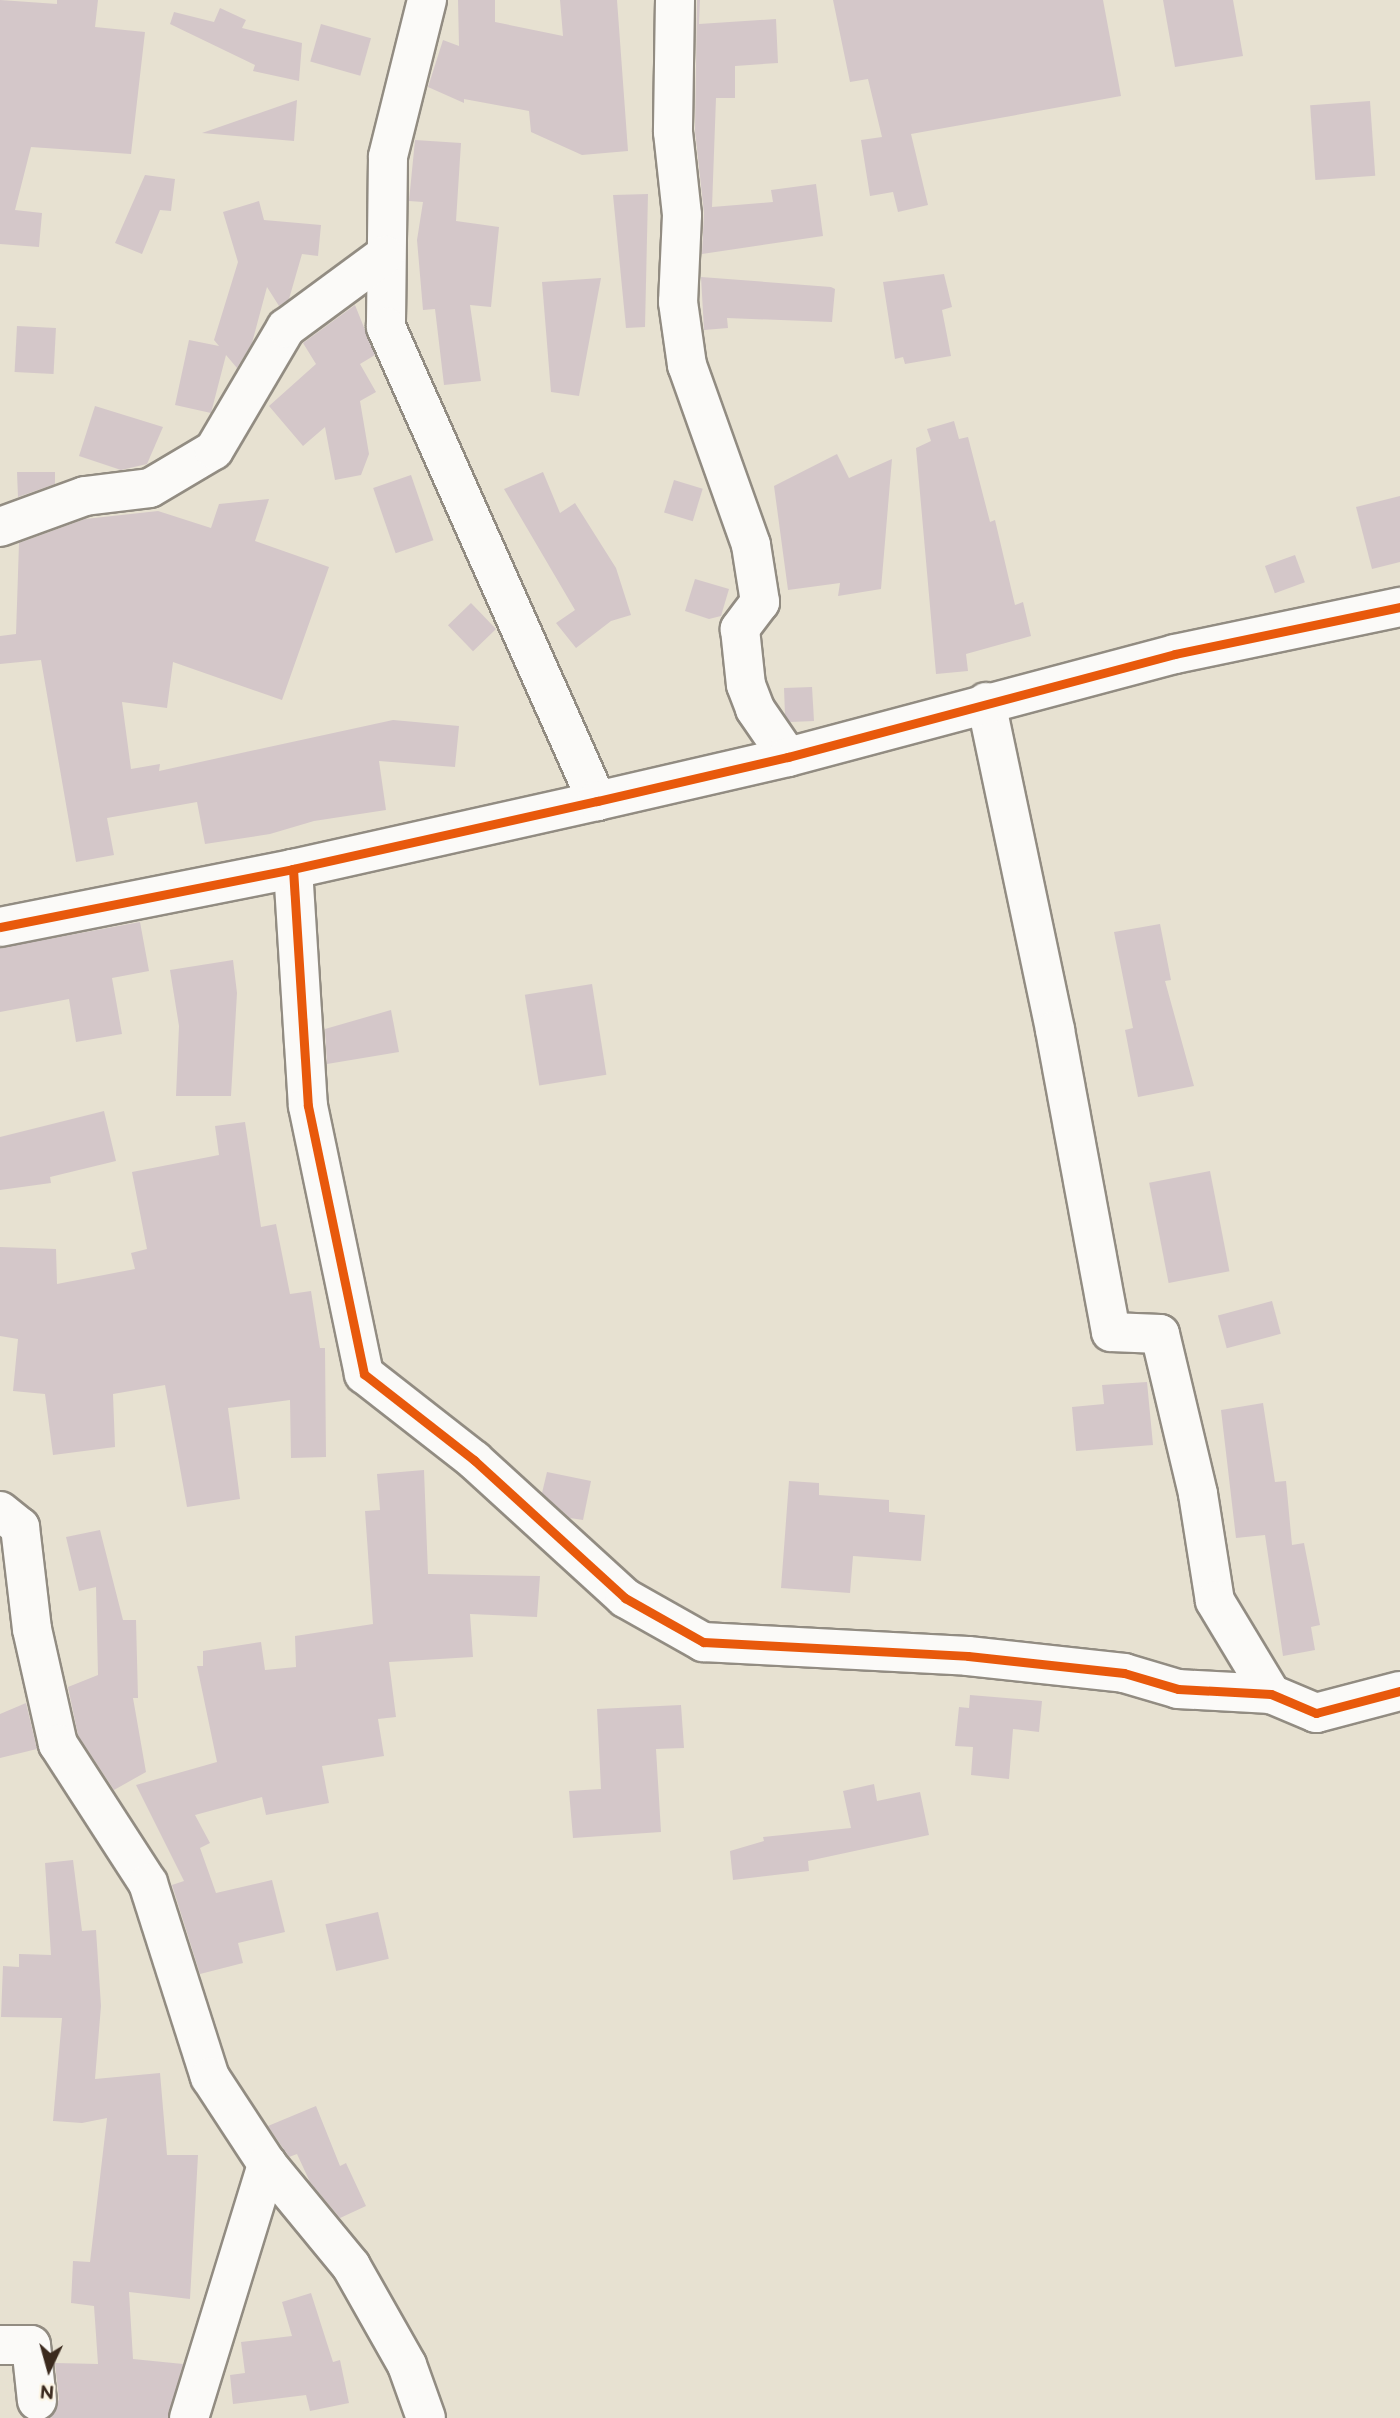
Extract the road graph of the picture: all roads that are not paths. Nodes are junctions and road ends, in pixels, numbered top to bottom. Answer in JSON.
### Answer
{"nodes":[{"id":1,"x":427,"y":0,"type":"edge"},
{"id":2,"x":675,"y":0,"type":"edge"},
{"id":3,"x":385,"y":255,"type":"junction"},
{"id":4,"x":0,"y":527,"type":"edge"},
{"id":5,"x":1400,"y":607,"type":"edge"},
{"id":6,"x":986,"y":702,"type":"junction"},
{"id":7,"x":788,"y":757,"type":"junction"},
{"id":8,"x":597,"y":801,"type":"junction"},
{"id":9,"x":293,"y":869,"type":"junction"},
{"id":10,"x":0,"y":927,"type":"edge"},
{"id":11,"x":0,"y":1511,"type":"edge"},
{"id":12,"x":1400,"y":1691,"type":"edge"},
{"id":13,"x":1270,"y":1694,"type":"junction"},
{"id":14,"x":267,"y":2164,"type":"junction"},
{"id":15,"x":0,"y":2345,"type":"edge"},
{"id":16,"x":37,"y":2402,"type":"dead end"},
{"id":17,"x":189,"y":2418,"type":"edge"},
{"id":18,"x":426,"y":2418,"type":"edge"}],
"edges":[{"from":1,"to":3,"type":"street"},
{"from":2,"to":7,"type":"street"},
{"from":3,"to":4,"type":"street"},
{"from":3,"to":8,"type":"street"},
{"from":5,"to":6,"type":"street"},
{"from":6,"to":7,"type":"street"},
{"from":6,"to":13,"type":"street"},
{"from":7,"to":8,"type":"street"},
{"from":8,"to":9,"type":"street"},
{"from":9,"to":10,"type":"street"},
{"from":9,"to":13,"type":"street"},
{"from":11,"to":14,"type":"street"},
{"from":12,"to":13,"type":"street"},
{"from":14,"to":17,"type":"street"},
{"from":14,"to":18,"type":"street"},
{"from":15,"to":16,"type":"street"}]}
